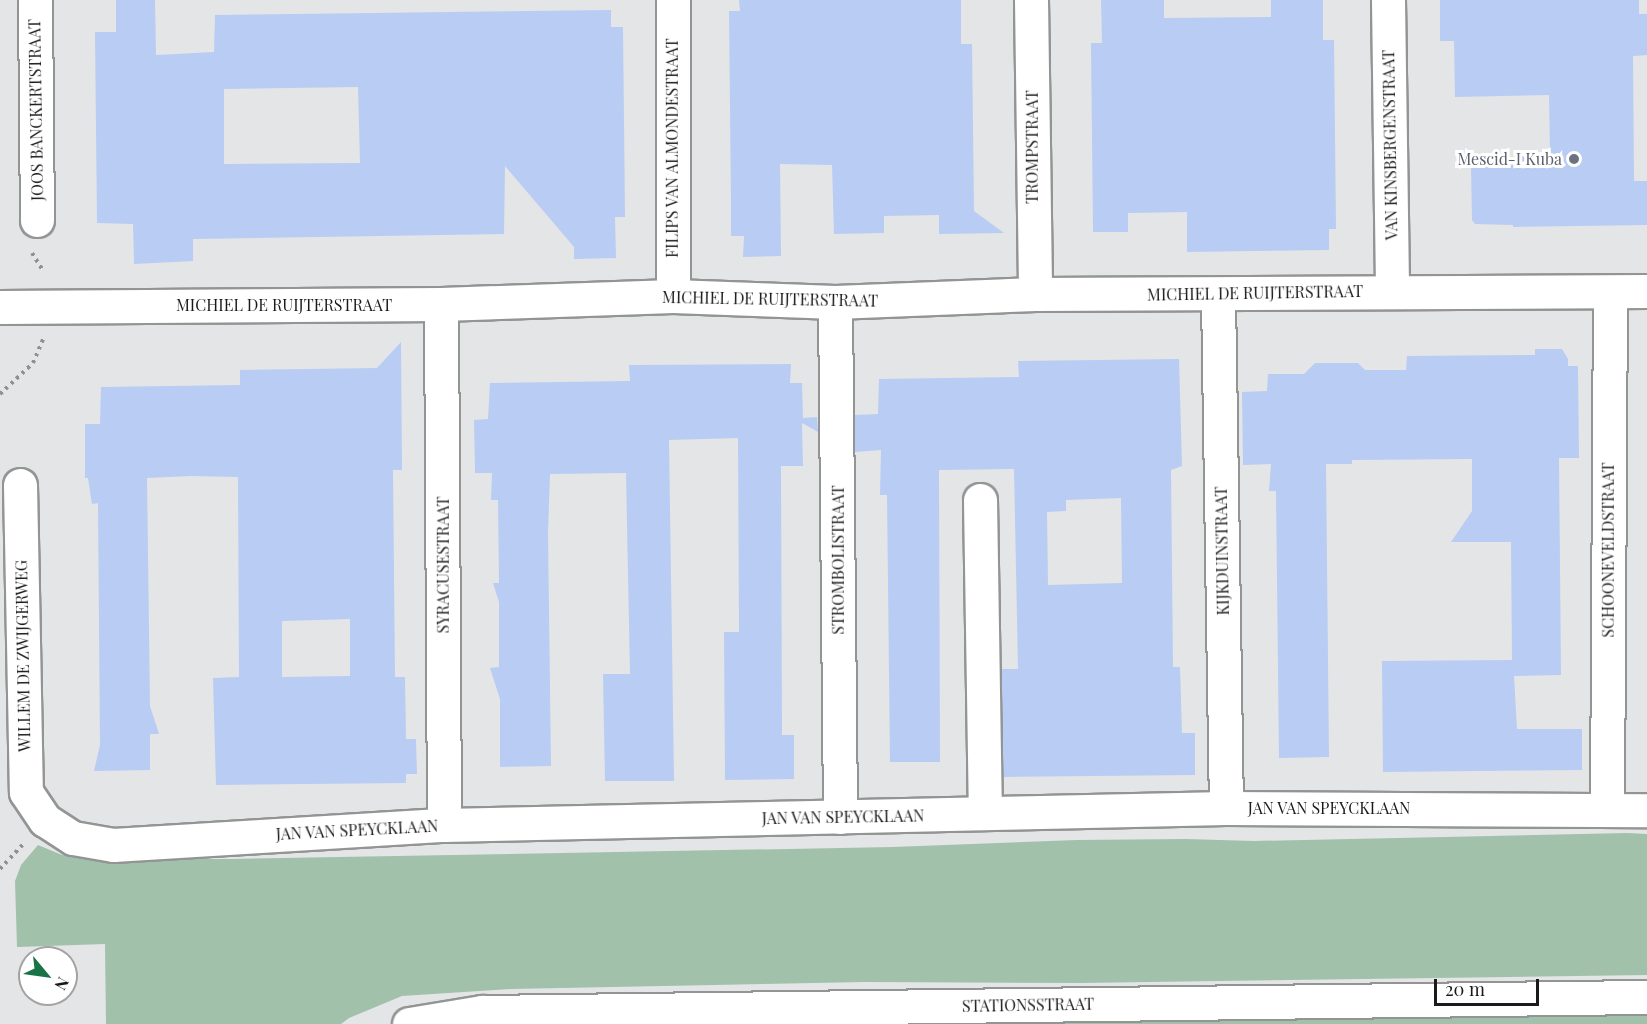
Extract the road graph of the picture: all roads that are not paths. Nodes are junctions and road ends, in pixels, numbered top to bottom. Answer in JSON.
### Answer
{"nodes":[{"id":1,"x":35,"y":0,"type":"edge"},
{"id":2,"x":673,"y":0,"type":"edge"},
{"id":3,"x":1031,"y":0,"type":"edge"},
{"id":4,"x":1388,"y":0,"type":"edge"},
{"id":5,"x":37,"y":220,"type":"dead end"},
{"id":6,"x":1392,"y":290,"type":"junction"},
{"id":7,"x":1610,"y":291,"type":"junction"},
{"id":8,"x":1647,"y":291,"type":"edge"},
{"id":9,"x":1035,"y":294,"type":"junction"},
{"id":10,"x":1218,"y":295,"type":"junction"},
{"id":11,"x":673,"y":296,"type":"junction"},
{"id":12,"x":836,"y":302,"type":"junction"},
{"id":13,"x":441,"y":304,"type":"junction"},
{"id":14,"x":0,"y":307,"type":"edge"},
{"id":15,"x":20,"y":485,"type":"dead end"},
{"id":16,"x":980,"y":500,"type":"dead end"},
{"id":17,"x":1226,"y":808,"type":"junction"},
{"id":18,"x":1607,"y":808,"type":"junction"},
{"id":19,"x":1647,"y":810,"type":"edge"},
{"id":20,"x":985,"y":813,"type":"junction"},
{"id":21,"x":840,"y":817,"type":"junction"},
{"id":22,"x":45,"y":820,"type":"joint"},
{"id":23,"x":444,"y":825,"type":"junction"},
{"id":24,"x":1647,"y":997,"type":"edge"},
{"id":25,"x":409,"y":1024,"type":"edge"}],
"edges":[{"from":1,"to":5,"type":"street","name":"JOOS BANCKERTSTRAAT"},
{"from":2,"to":11,"type":"street","name":"FILIPS VAN ALMONDESTRAAT"},
{"from":3,"to":9,"type":"street","name":"TROMPSTRAAT"},
{"from":4,"to":6,"type":"street","name":"VAN KINSBERGENSTRAAT"},
{"from":6,"to":7,"type":"street","name":"MICHIEL DE RUIJTERSTRAAT"},
{"from":6,"to":10,"type":"street","name":"MICHIEL DE RUIJTERSTRAAT"},
{"from":7,"to":8,"type":"street","name":"MICHIEL DE RUIJTERSTRAAT"},
{"from":7,"to":18,"type":"street","name":"SCHOONEVELDSTRAAT"},
{"from":9,"to":10,"type":"street","name":"MICHIEL DE RUIJTERSTRAAT"},
{"from":9,"to":12,"type":"street","name":"MICHIEL DE RUIJTERSTRAAT"},
{"from":10,"to":17,"type":"street","name":"KIJKDUINSTRAAT"},
{"from":11,"to":12,"type":"street","name":"MICHIEL DE RUIJTERSTRAAT"},
{"from":11,"to":13,"type":"street","name":"MICHIEL DE RUIJTERSTRAAT"},
{"from":12,"to":21,"type":"street","name":"STROMBOLISTRAAT"},
{"from":13,"to":14,"type":"street","name":"MICHIEL DE RUIJTERSTRAAT"},
{"from":13,"to":23,"type":"street","name":"SYRACUSESTRAAT"},
{"from":15,"to":22,"type":"street","name":"WILLEM DE ZWIJGERWEG"},
{"from":16,"to":20,"type":"street"},
{"from":17,"to":18,"type":"street","name":"JAN VAN SPEYCKLAAN"},
{"from":17,"to":20,"type":"street","name":"JAN VAN SPEYCKLAAN"},
{"from":18,"to":19,"type":"street","name":"JAN VAN SPEYCKLAAN"},
{"from":20,"to":21,"type":"street","name":"JAN VAN SPEYCKLAAN"},
{"from":21,"to":23,"type":"street","name":"JAN VAN SPEYCKLAAN"},
{"from":22,"to":23,"type":"street","name":"JAN VAN SPEYCKLAAN"},
{"from":24,"to":25,"type":"street","name":"STATIONSSTRAAT"}]}
